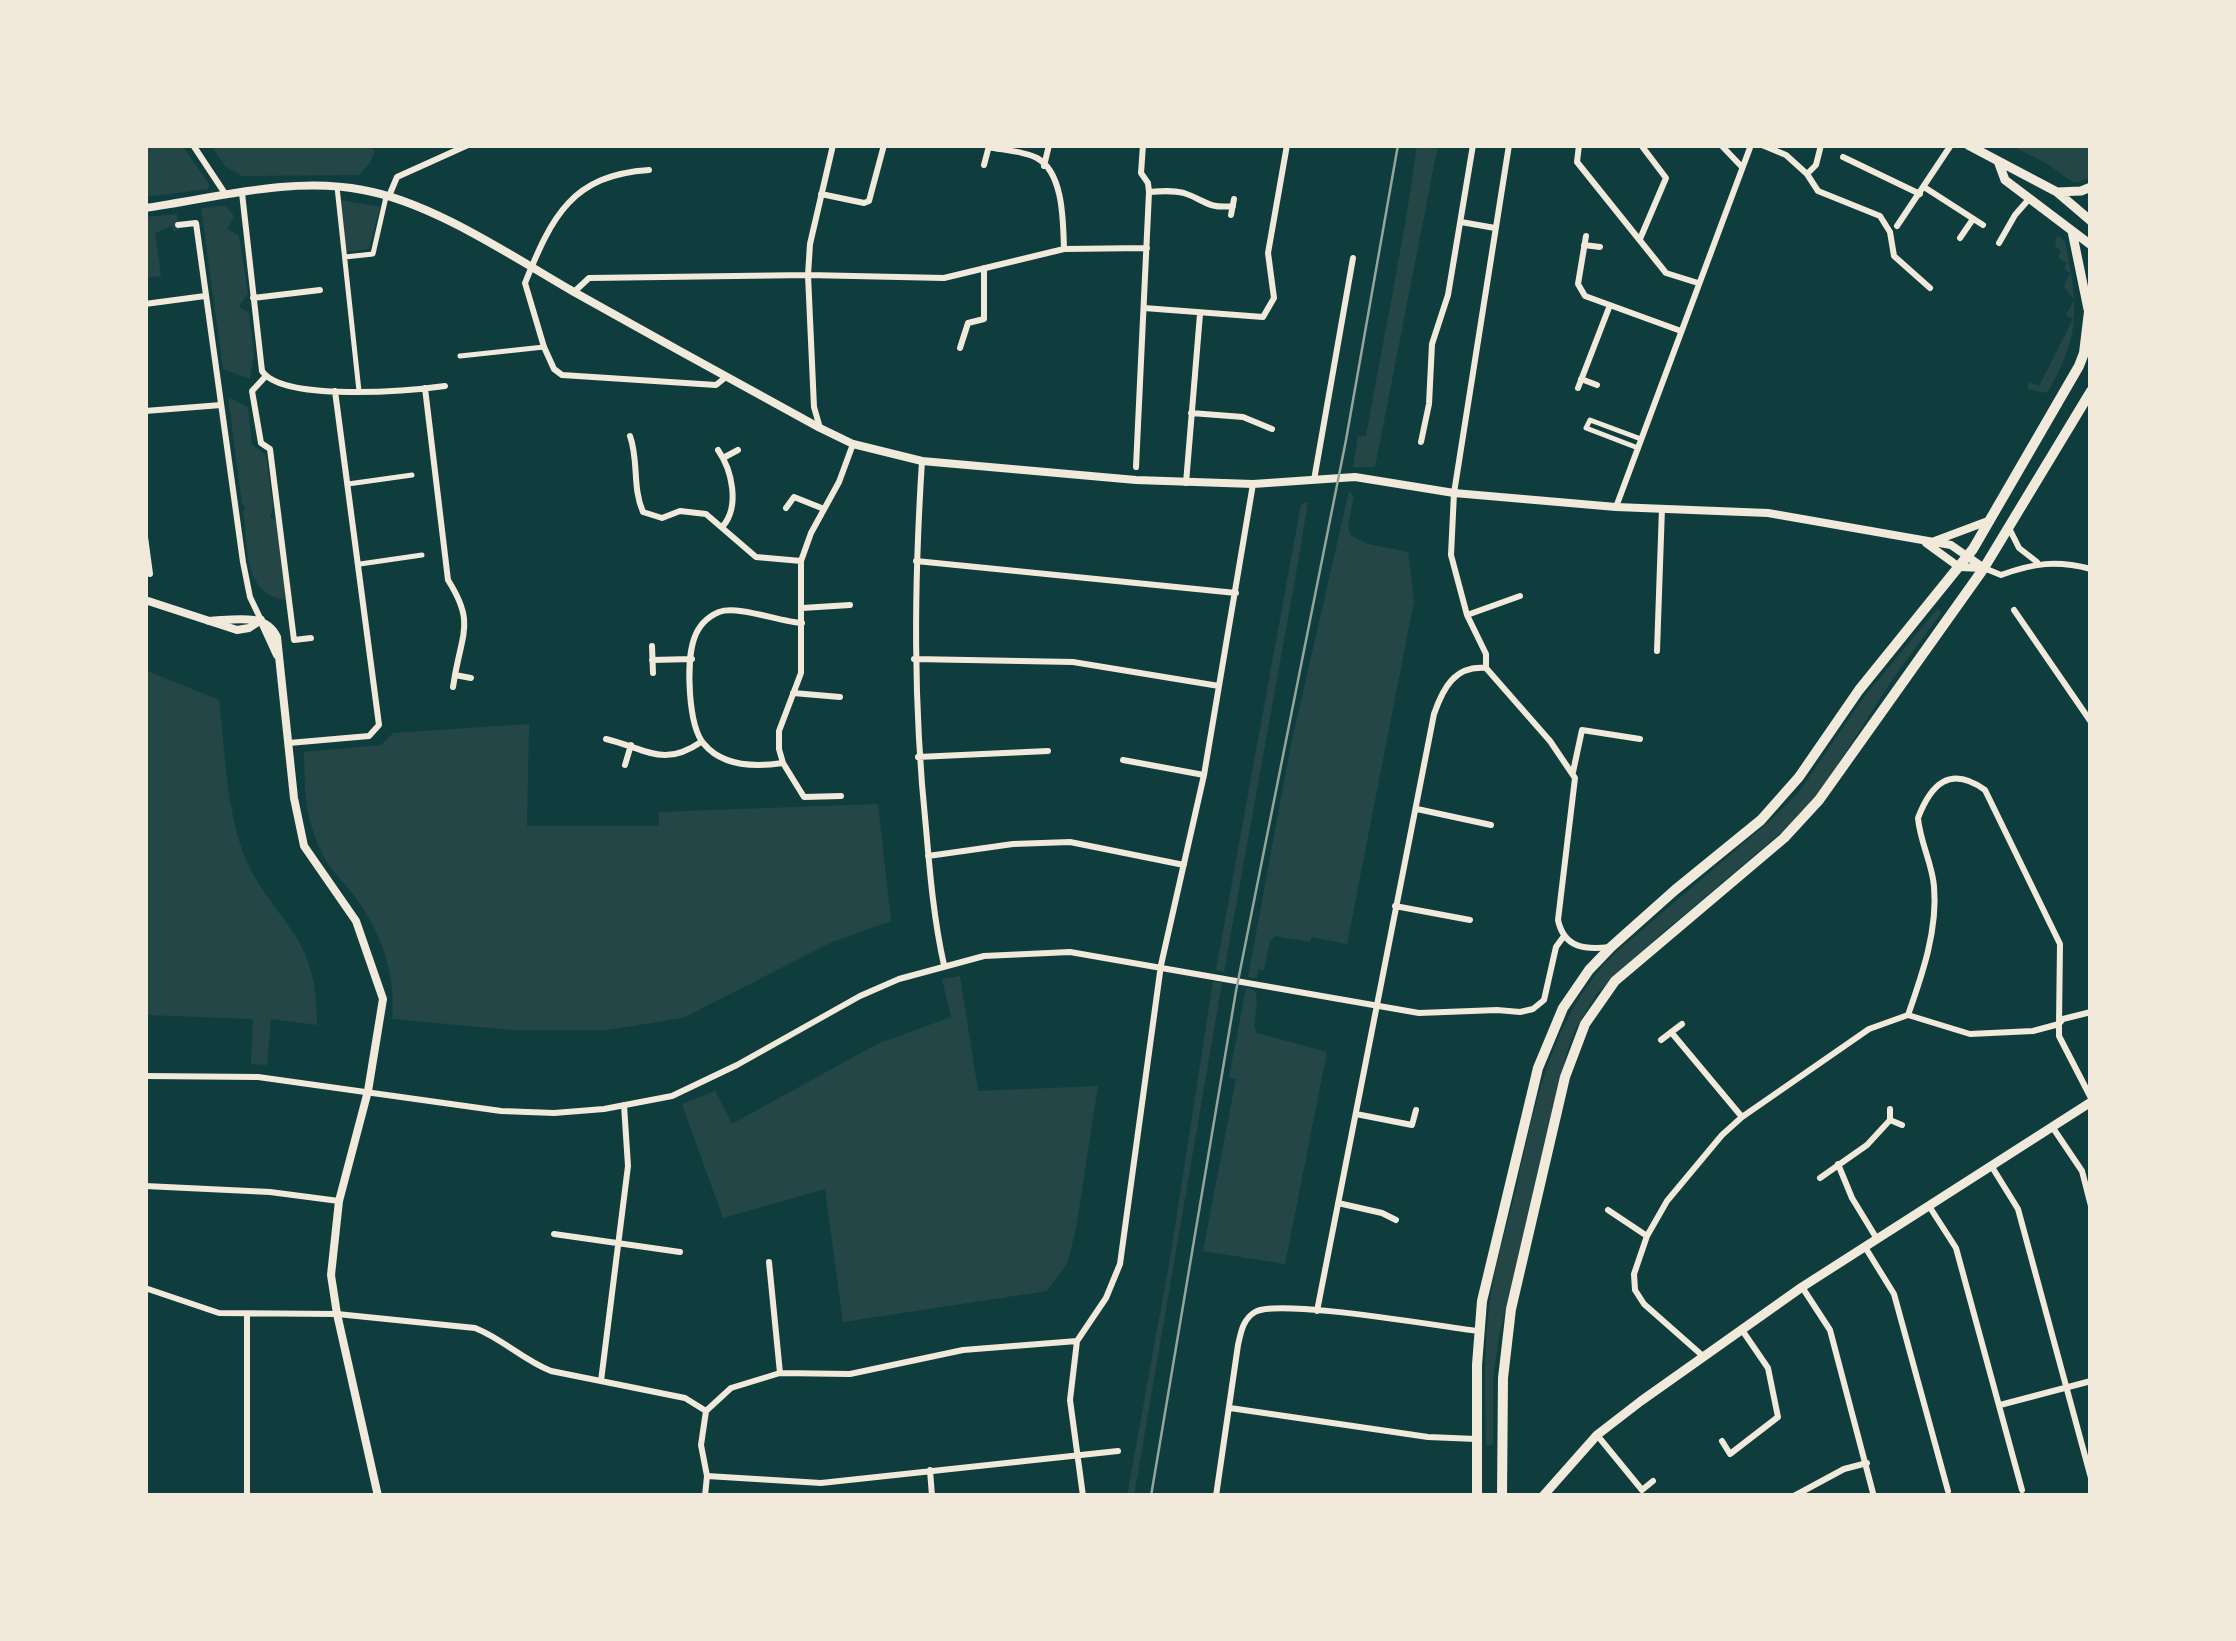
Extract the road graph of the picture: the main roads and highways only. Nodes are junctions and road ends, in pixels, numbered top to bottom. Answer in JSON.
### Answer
{"nodes":[{"id":1,"x":1968,"y":145,"type":"edge"},
{"id":2,"x":1998,"y":160,"type":"junction"},
{"id":3,"x":2091,"y":187,"type":"edge"},
{"id":4,"x":2057,"y":192,"type":"junction"},
{"id":5,"x":2091,"y":221,"type":"edge"},
{"id":6,"x":2072,"y":231,"type":"junction"},
{"id":7,"x":2091,"y":245,"type":"edge"},
{"id":8,"x":2091,"y":295,"type":"edge"},
{"id":9,"x":2088,"y":311,"type":"junction"},
{"id":10,"x":2088,"y":347,"type":"edge"},
{"id":11,"x":2091,"y":392,"type":"edge"},
{"id":12,"x":2091,"y":1100,"type":"edge"},
{"id":13,"x":1477,"y":1496,"type":"edge"},
{"id":14,"x":1502,"y":1496,"type":"edge"},
{"id":15,"x":1543,"y":1496,"type":"edge"}],
"edges":[{"from":1,"to":2,"type":"main road"},
{"from":2,"to":4,"type":"main road"},
{"from":2,"to":6,"type":"main road"},
{"from":3,"to":4,"type":"main road"},
{"from":4,"to":5,"type":"main road"},
{"from":6,"to":7,"type":"main road"},
{"from":6,"to":9,"type":"main road"},
{"from":8,"to":9,"type":"highway"},
{"from":9,"to":10,"type":"highway"},
{"from":10,"to":13,"type":"highway"},
{"from":11,"to":14,"type":"highway"},
{"from":12,"to":15,"type":"main road"}]}
